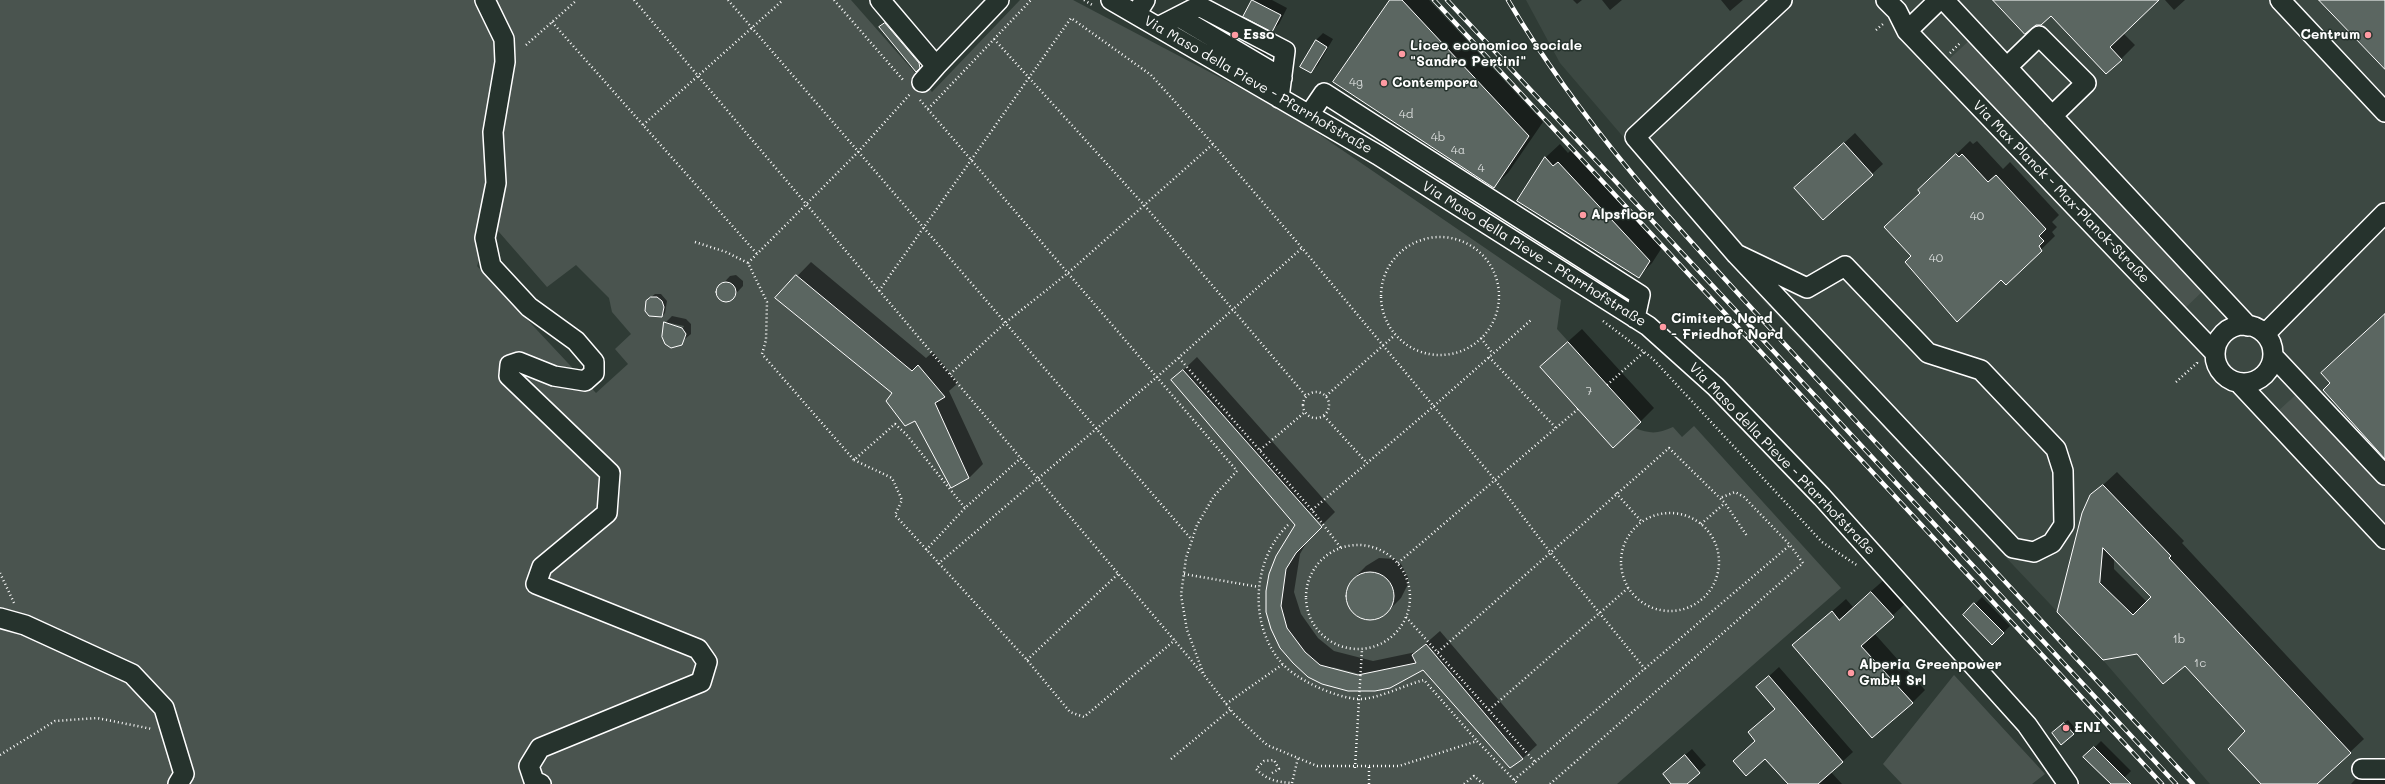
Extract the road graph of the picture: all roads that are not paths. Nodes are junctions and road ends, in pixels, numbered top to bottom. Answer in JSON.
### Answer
{"nodes":[{"id":1,"x":485,"y":0,"type":"edge"},
{"id":2,"x":880,"y":0,"type":"edge"},
{"id":3,"x":999,"y":0,"type":"edge"},
{"id":4,"x":1782,"y":0,"type":"edge"},
{"id":5,"x":1886,"y":0,"type":"edge"},
{"id":6,"x":1939,"y":0,"type":"edge"},
{"id":7,"x":1944,"y":0,"type":"edge"},
{"id":8,"x":2280,"y":0,"type":"edge"},
{"id":9,"x":1105,"y":4,"type":"edge"},
{"id":10,"x":1140,"y":7,"type":"edge"},
{"id":11,"x":1158,"y":28,"type":"junction"},
{"id":12,"x":1907,"y":31,"type":"junction"},
{"id":13,"x":936,"y":66,"type":"junction"},
{"id":14,"x":2007,"y":68,"type":"junction"},
{"id":15,"x":918,"y":86,"type":"road end"},
{"id":16,"x":1279,"y":98,"type":"junction"},
{"id":17,"x":2385,"y":112,"type":"edge"},
{"id":18,"x":1309,"y":115,"type":"junction"},
{"id":19,"x":2052,"y":116,"type":"junction"},
{"id":20,"x":1495,"y":203,"type":"junction"},
{"id":21,"x":2385,"y":213,"type":"edge"},
{"id":22,"x":1483,"y":222,"type":"junction"},
{"id":23,"x":1736,"y":254,"type":"junction"},
{"id":24,"x":1635,"y":318,"type":"junction"},
{"id":25,"x":2248,"y":328,"type":"junction"},
{"id":26,"x":2216,"y":354,"type":"junction"},
{"id":27,"x":2273,"y":356,"type":"junction"},
{"id":28,"x":2239,"y":383,"type":"junction"},
{"id":29,"x":2385,"y":475,"type":"edge"},
{"id":30,"x":2385,"y":539,"type":"edge"},
{"id":31,"x":0,"y":618,"type":"edge"},
{"id":32,"x":2362,"y":768,"type":"dead end"},
{"id":33,"x":2385,"y":769,"type":"edge"},
{"id":34,"x":178,"y":784,"type":"edge"},
{"id":35,"x":541,"y":784,"type":"edge"},
{"id":36,"x":2068,"y":784,"type":"edge"}],
"edges":[{"from":1,"to":35,"type":"street"},
{"from":2,"to":13,"type":"street"},
{"from":3,"to":13,"type":"street"},
{"from":4,"to":23,"type":"street"},
{"from":5,"to":12,"type":"street","name":"Via Max Planck - Max-Planck-Straße"},
{"from":6,"to":12,"type":"street"},
{"from":7,"to":14,"type":"street"},
{"from":8,"to":17,"type":"street"},
{"from":9,"to":10,"type":"street","name":"Via Maso della Pieve - Pfarrhofstraße"},
{"from":10,"to":11,"type":"street","name":"Via Maso della Pieve - Pfarrhofstraße"},
{"from":11,"to":16,"type":"street","name":"Via Maso della Pieve - Pfarrhofstraße"},
{"from":11,"to":16,"type":"street"},
{"from":12,"to":26,"type":"street","name":"Via Max Planck - Max-Planck-Straße"},
{"from":13,"to":15,"type":"street"},
{"from":14,"to":19,"type":"street"},
{"from":14,"to":19,"type":"street"},
{"from":16,"to":18,"type":"street","name":"Via Maso della Pieve - Pfarrhofstraße"},
{"from":18,"to":20,"type":"street"},
{"from":18,"to":22,"type":"street","name":"Via Maso della Pieve - Pfarrhofstraße"},
{"from":19,"to":25,"type":"street"},
{"from":20,"to":22,"type":"street"},
{"from":20,"to":24,"type":"street"},
{"from":21,"to":25,"type":"street"},
{"from":22,"to":24,"type":"street","name":"Via Maso della Pieve - Pfarrhofstraße"},
{"from":23,"to":23,"type":"street"},
{"from":24,"to":36,"type":"street","name":"Via Maso della Pieve - Pfarrhofstraße"},
{"from":25,"to":26,"type":"street"},
{"from":25,"to":27,"type":"street"},
{"from":26,"to":28,"type":"street"},
{"from":27,"to":28,"type":"street"},
{"from":27,"to":29,"type":"street"},
{"from":28,"to":30,"type":"street"},
{"from":31,"to":34,"type":"street"},
{"from":32,"to":33,"type":"street"}]}
